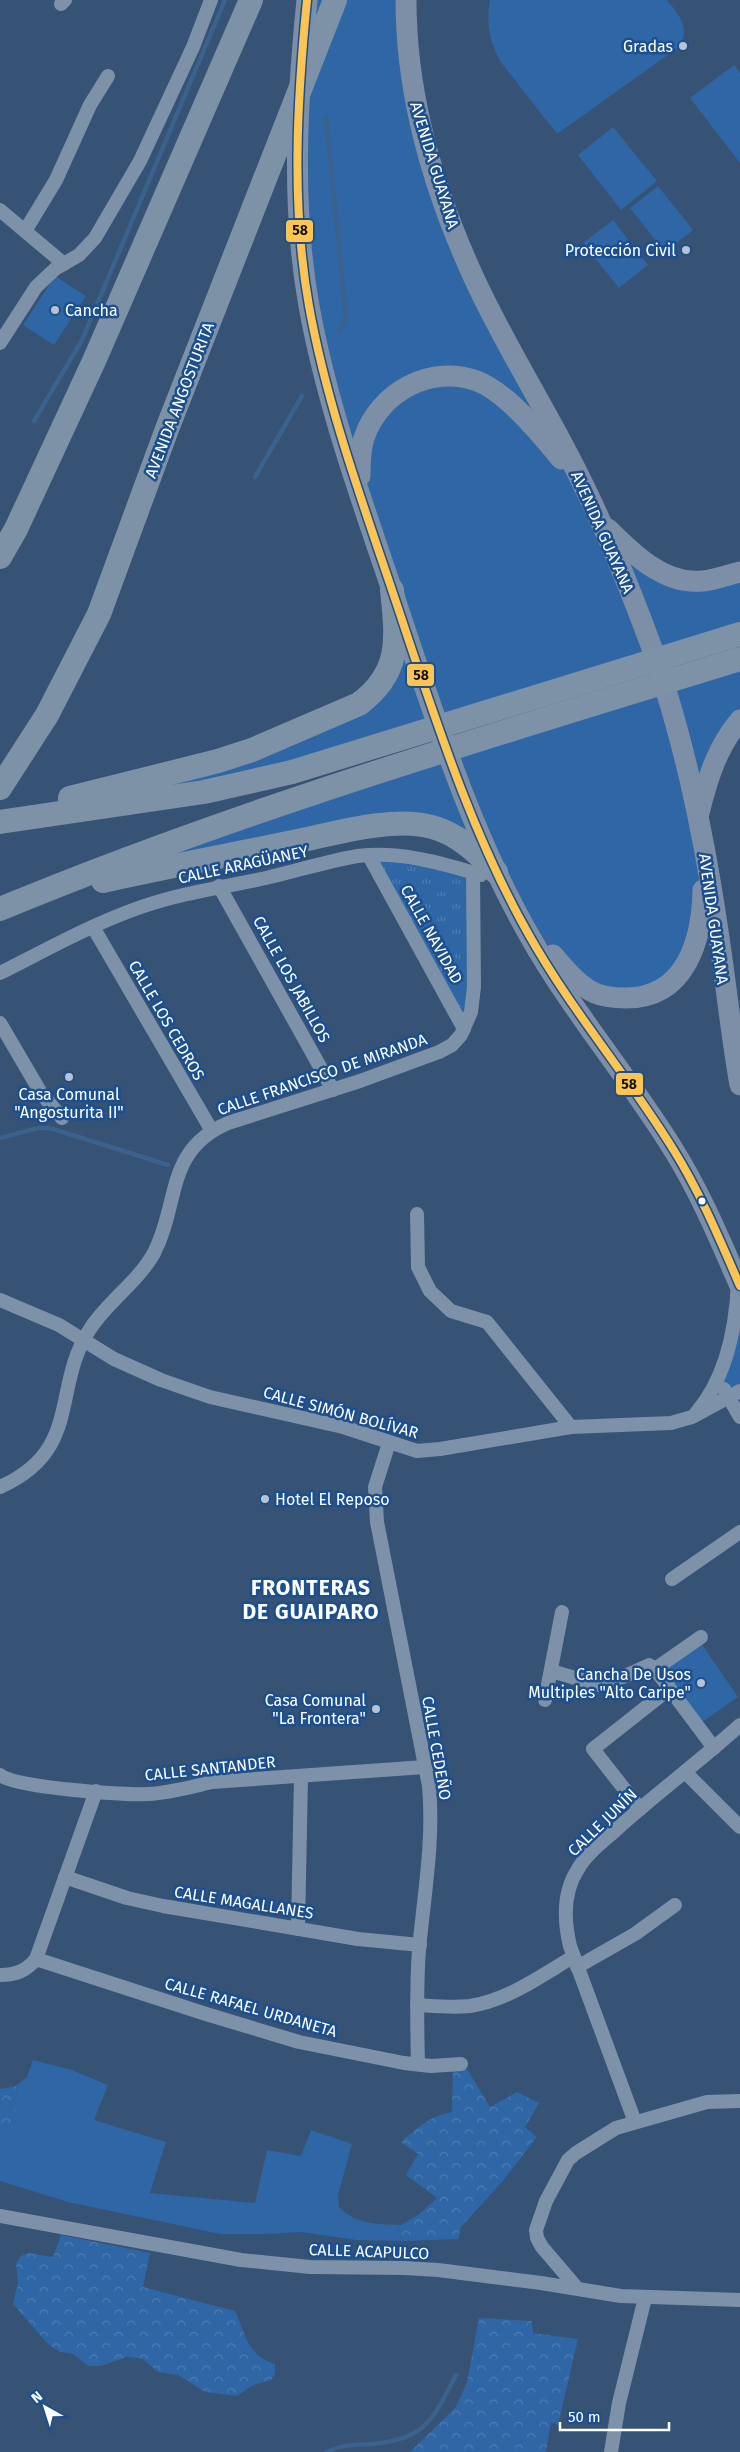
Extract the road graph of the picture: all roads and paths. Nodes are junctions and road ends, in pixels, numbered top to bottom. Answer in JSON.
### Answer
{"nodes":[{"id":1,"x":210,"y":0,"type":"edge"},
{"id":2,"x":251,"y":0,"type":"edge"},
{"id":3,"x":307,"y":0,"type":"edge"},
{"id":4,"x":335,"y":0,"type":"edge"},
{"id":5,"x":406,"y":0,"type":"edge"},
{"id":6,"x":108,"y":76,"type":"dead end"},
{"id":7,"x":0,"y":210,"type":"edge"},
{"id":8,"x":25,"y":231,"type":"junction"},
{"id":9,"x":64,"y":264,"type":"junction"},
{"id":10,"x":1,"y":340,"type":"edge"},
{"id":11,"x":587,"y":492,"type":"junction"},
{"id":12,"x":360,"y":493,"type":"junction"},
{"id":13,"x":602,"y":523,"type":"junction"},
{"id":14,"x":0,"y":557,"type":"edge"},
{"id":15,"x":740,"y":572,"type":"edge"},
{"id":16,"x":392,"y":590,"type":"junction"},
{"id":17,"x":740,"y":634,"type":"edge"},
{"id":18,"x":740,"y":658,"type":"edge"},
{"id":19,"x":740,"y":720,"type":"edge"},
{"id":20,"x":0,"y":788,"type":"edge"},
{"id":21,"x":0,"y":817,"type":"edge"},
{"id":22,"x":698,"y":818,"type":"junction"},
{"id":23,"x":0,"y":822,"type":"edge"},
{"id":24,"x":703,"y":842,"type":"junction"},
{"id":25,"x":369,"y":856,"type":"junction"},
{"id":26,"x":491,"y":877,"type":"junction"},
{"id":27,"x":219,"y":886,"type":"junction"},
{"id":28,"x":24,"y":900,"type":"junction"},
{"id":29,"x":0,"y":910,"type":"edge"},
{"id":30,"x":93,"y":927,"type":"junction"},
{"id":31,"x":0,"y":973,"type":"edge"},
{"id":32,"x":0,"y":1023,"type":"edge"},
{"id":33,"x":464,"y":1029,"type":"junction"},
{"id":34,"x":740,"y":1086,"type":"edge"},
{"id":35,"x":333,"y":1090,"type":"junction"},
{"id":36,"x":62,"y":1118,"type":"dead end"},
{"id":37,"x":212,"y":1131,"type":"junction"},
{"id":38,"x":417,"y":1214,"type":"dead end"},
{"id":39,"x":739,"y":1284,"type":"edge"},
{"id":40,"x":0,"y":1300,"type":"edge"},
{"id":41,"x":84,"y":1340,"type":"junction"},
{"id":42,"x":718,"y":1380,"type":"junction"},
{"id":43,"x":734,"y":1394,"type":"edge"},
{"id":44,"x":692,"y":1417,"type":"junction"},
{"id":45,"x":740,"y":1417,"type":"edge"},
{"id":46,"x":571,"y":1427,"type":"junction"},
{"id":47,"x":389,"y":1443,"type":"junction"},
{"id":48,"x":0,"y":1487,"type":"edge"},
{"id":49,"x":740,"y":1532,"type":"edge"},
{"id":50,"x":672,"y":1579,"type":"dead end"},
{"id":51,"x":562,"y":1612,"type":"dead end"},
{"id":52,"x":701,"y":1637,"type":"dead end"},
{"id":53,"x":655,"y":1669,"type":"junction"},
{"id":54,"x":551,"y":1671,"type":"junction"},
{"id":55,"x":669,"y":1689,"type":"junction"},
{"id":56,"x":545,"y":1700,"type":"dead end"},
{"id":57,"x":740,"y":1725,"type":"edge"},
{"id":58,"x":714,"y":1748,"type":"junction"},
{"id":59,"x":425,"y":1767,"type":"junction"},
{"id":60,"x":685,"y":1772,"type":"junction"},
{"id":61,"x":301,"y":1776,"type":"junction"},
{"id":62,"x":1,"y":1777,"type":"edge"},
{"id":63,"x":96,"y":1791,"type":"junction"},
{"id":64,"x":640,"y":1809,"type":"junction"},
{"id":65,"x":740,"y":1827,"type":"edge"},
{"id":66,"x":65,"y":1877,"type":"junction"},
{"id":67,"x":674,"y":1904,"type":"dead end"},
{"id":68,"x":298,"y":1929,"type":"junction"},
{"id":69,"x":420,"y":1945,"type":"junction"},
{"id":70,"x":36,"y":1959,"type":"junction"},
{"id":71,"x":575,"y":1962,"type":"junction"},
{"id":72,"x":0,"y":1975,"type":"edge"},
{"id":73,"x":417,"y":2005,"type":"junction"},
{"id":74,"x":418,"y":2064,"type":"junction"},
{"id":75,"x":461,"y":2064,"type":"dead end"},
{"id":76,"x":740,"y":2100,"type":"edge"},
{"id":77,"x":635,"y":2122,"type":"junction"},
{"id":78,"x":0,"y":2216,"type":"edge"},
{"id":79,"x":577,"y":2288,"type":"junction"},
{"id":80,"x":645,"y":2298,"type":"junction"},
{"id":81,"x":740,"y":2300,"type":"edge"},
{"id":82,"x":611,"y":2452,"type":"edge"}],
"edges":[{"from":1,"to":9,"type":"street"},
{"from":2,"to":14,"type":"highway"},
{"from":3,"to":12,"type":"main road"},
{"from":4,"to":20,"type":"highway","name":"AVENIDA ANGOSTURITA"},
{"from":5,"to":11,"type":"main road","name":"AVENIDA GUAYANA"},
{"from":6,"to":8,"type":"street"},
{"from":7,"to":8,"type":"street"},
{"from":8,"to":9,"type":"street"},
{"from":9,"to":10,"type":"street"},
{"from":11,"to":12,"type":"main road"},
{"from":11,"to":13,"type":"main road","name":"AVENIDA GUAYANA"},
{"from":12,"to":16,"type":"main road"},
{"from":13,"to":15,"type":"main road"},
{"from":13,"to":22,"type":"main road","name":"AVENIDA GUAYANA"},
{"from":16,"to":21,"type":"highway"},
{"from":16,"to":26,"type":"main road"},
{"from":17,"to":23,"type":"highway"},
{"from":18,"to":28,"type":"highway"},
{"from":19,"to":22,"type":"main road"},
{"from":22,"to":24,"type":"main road","name":"AVENIDA GUAYANA"},
{"from":24,"to":26,"type":"main road"},
{"from":24,"to":34,"type":"main road","name":"AVENIDA GUAYANA"},
{"from":25,"to":26,"type":"street","name":"CALLE ARAGÜANEY"},
{"from":25,"to":27,"type":"street","name":"CALLE ARAGÜANEY"},
{"from":25,"to":33,"type":"street","name":"CALLE NAVIDAD"},
{"from":26,"to":28,"type":"highway"},
{"from":26,"to":33,"type":"street","name":"CALLE FRANCISCO DE MIRANDA"},
{"from":26,"to":39,"type":"main road"},
{"from":27,"to":30,"type":"street","name":"CALLE ARAGÜANEY"},
{"from":27,"to":35,"type":"street","name":"CALLE LOS JABILLOS"},
{"from":28,"to":29,"type":"highway"},
{"from":30,"to":31,"type":"street","name":"CALLE ARAGÜANEY"},
{"from":30,"to":37,"type":"street","name":"CALLE LOS CEDROS"},
{"from":32,"to":36,"type":"street"},
{"from":33,"to":35,"type":"street","name":"CALLE FRANCISCO DE MIRANDA"},
{"from":35,"to":37,"type":"street","name":"CALLE FRANCISCO DE MIRANDA"},
{"from":37,"to":41,"type":"street","name":"CALLE FRANCISCO DE MIRANDA"},
{"from":38,"to":46,"type":"street"},
{"from":39,"to":42,"type":"street"},
{"from":40,"to":41,"type":"street","name":"CALLE SIMÓN BOLÍVAR"},
{"from":41,"to":47,"type":"street","name":"CALLE SIMÓN BOLÍVAR"},
{"from":41,"to":48,"type":"street","name":"CALLE FRANCISCO DE MIRANDA"},
{"from":42,"to":43,"type":"street"},
{"from":42,"to":44,"type":"street"},
{"from":43,"to":44,"type":"street","name":"CALLE SIMÓN BOLÍVAR"},
{"from":43,"to":45,"type":"street"},
{"from":44,"to":46,"type":"street","name":"CALLE SIMÓN BOLÍVAR"},
{"from":46,"to":47,"type":"street","name":"CALLE SIMÓN BOLÍVAR"},
{"from":47,"to":59,"type":"street","name":"CALLE CEDEÑO"},
{"from":49,"to":50,"type":"street"},
{"from":51,"to":54,"type":"street"},
{"from":52,"to":53,"type":"street"},
{"from":53,"to":54,"type":"street"},
{"from":53,"to":55,"type":"street"},
{"from":54,"to":56,"type":"street"},
{"from":55,"to":58,"type":"street"},
{"from":55,"to":64,"type":"street"},
{"from":57,"to":58,"type":"street","name":"CALLE JUNÍN"},
{"from":58,"to":60,"type":"street","name":"CALLE JUNÍN"},
{"from":59,"to":61,"type":"street","name":"CALLE SANTANDER"},
{"from":59,"to":69,"type":"street","name":"CALLE CEDEÑO"},
{"from":60,"to":64,"type":"street","name":"CALLE JUNÍN"},
{"from":60,"to":65,"type":"street"},
{"from":61,"to":63,"type":"street","name":"CALLE SANTANDER"},
{"from":61,"to":68,"type":"street"},
{"from":62,"to":63,"type":"street","name":"CALLE SANTANDER"},
{"from":63,"to":66,"type":"street"},
{"from":64,"to":71,"type":"street","name":"CALLE JUNÍN"},
{"from":66,"to":68,"type":"street","name":"CALLE MAGALLANES"},
{"from":66,"to":70,"type":"street"},
{"from":67,"to":71,"type":"street"},
{"from":68,"to":69,"type":"street","name":"CALLE MAGALLANES"},
{"from":69,"to":73,"type":"street","name":"CALLE CEDEÑO"},
{"from":70,"to":72,"type":"street"},
{"from":70,"to":74,"type":"street","name":"CALLE RAFAEL URDANETA"},
{"from":71,"to":73,"type":"street"},
{"from":71,"to":77,"type":"street","name":"CALLE JUNÍN"},
{"from":73,"to":74,"type":"street","name":"CALLE CEDEÑO"},
{"from":74,"to":75,"type":"street","name":"CALLE RAFAEL URDANETA"},
{"from":76,"to":77,"type":"street"},
{"from":77,"to":79,"type":"street"},
{"from":78,"to":79,"type":"street","name":"CALLE ACAPULCO"},
{"from":79,"to":80,"type":"street","name":"CALLE ACAPULCO"},
{"from":80,"to":81,"type":"street","name":"CALLE ACAPULCO"},
{"from":80,"to":82,"type":"street"}]}
